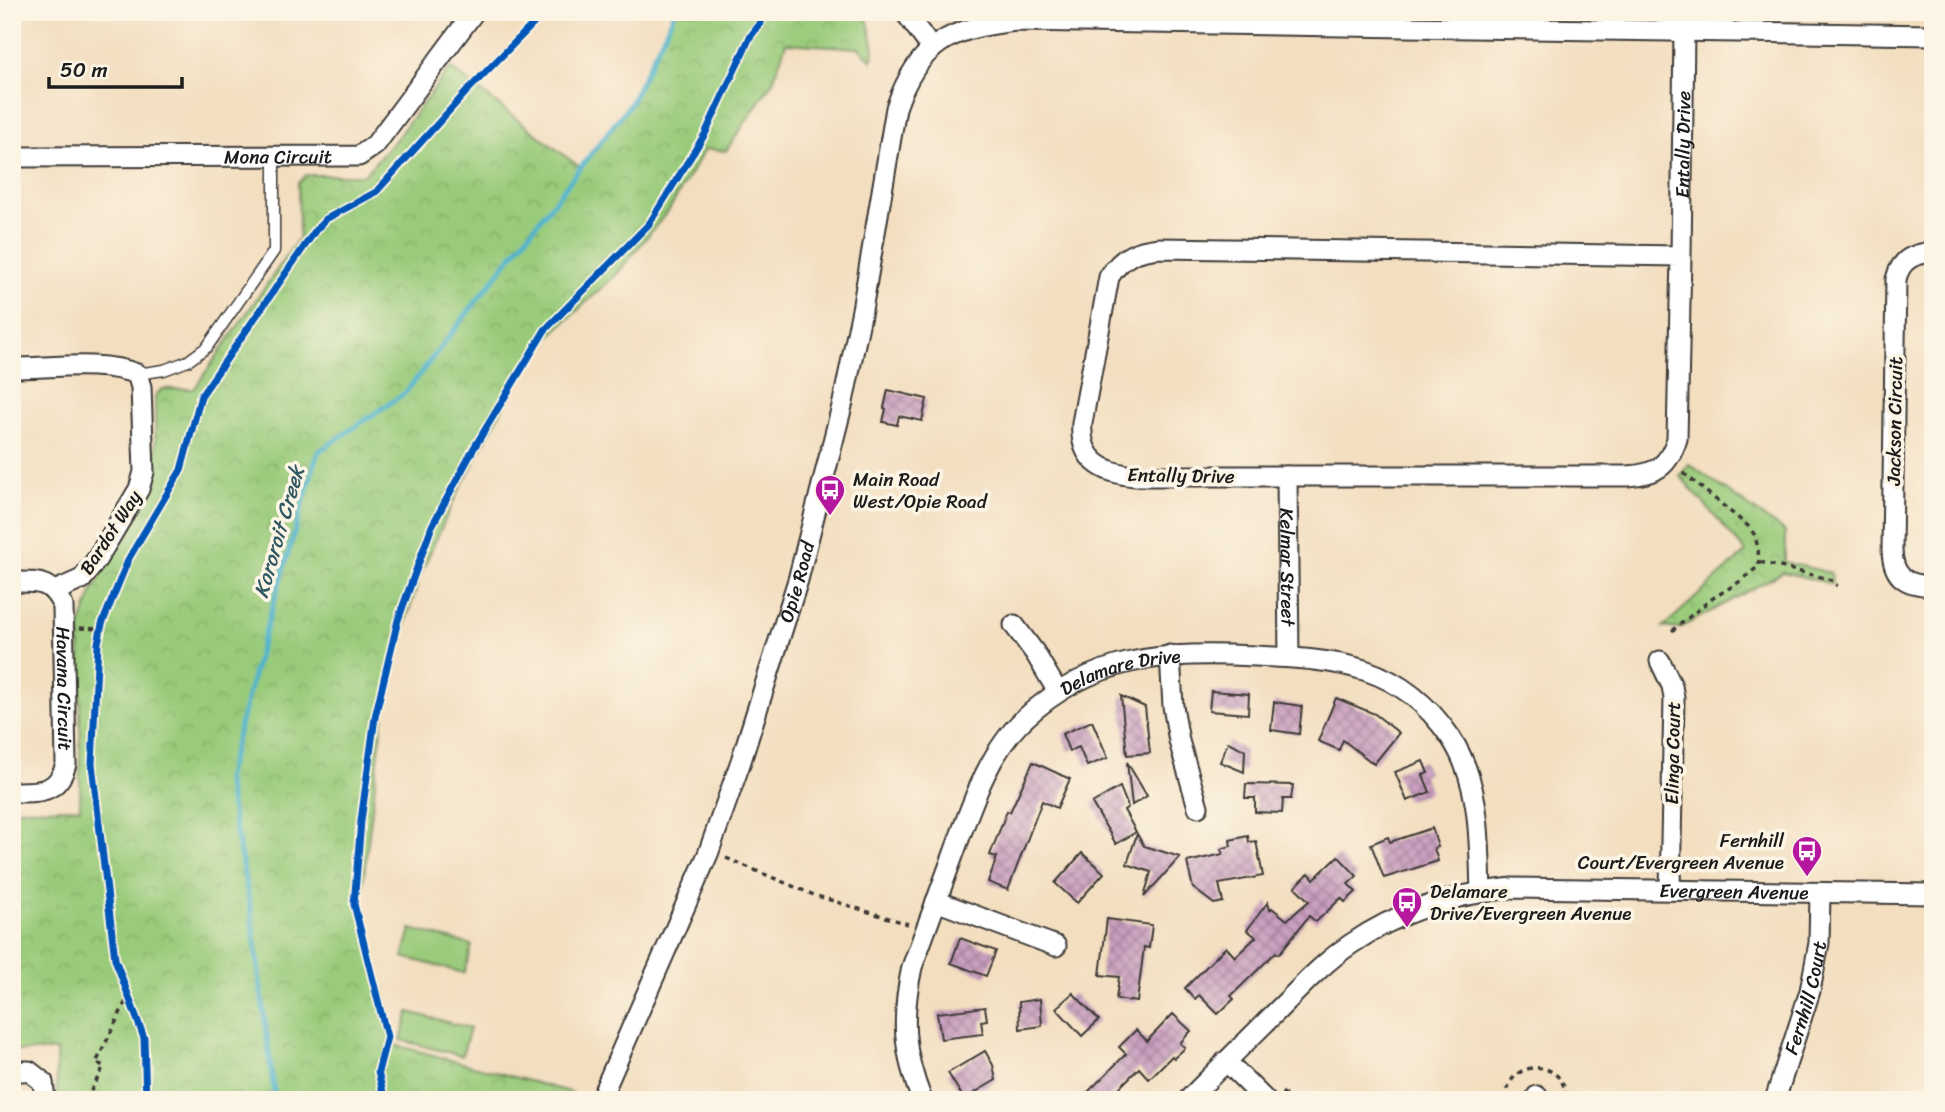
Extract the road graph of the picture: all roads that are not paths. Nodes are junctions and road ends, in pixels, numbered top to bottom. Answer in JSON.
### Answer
{"nodes":[{"id":1,"x":474,"y":12,"type":"edge"},
{"id":2,"x":905,"y":12,"type":"edge"},
{"id":3,"x":1677,"y":25,"type":"edge"},
{"id":4,"x":1933,"y":34,"type":"edge"},
{"id":5,"x":932,"y":49,"type":"junction"},
{"id":6,"x":274,"y":155,"type":"junction"},
{"id":7,"x":12,"y":157,"type":"edge"},
{"id":8,"x":1933,"y":252,"type":"edge"},
{"id":9,"x":1682,"y":256,"type":"junction"},
{"id":10,"x":12,"y":368,"type":"edge"},
{"id":11,"x":137,"y":374,"type":"junction"},
{"id":12,"x":1287,"y":476,"type":"junction"},
{"id":13,"x":12,"y":582,"type":"edge"},
{"id":14,"x":1933,"y":586,"type":"edge"},
{"id":15,"x":55,"y":591,"type":"junction"},
{"id":16,"x":1014,"y":625,"type":"dead end"},
{"id":17,"x":1170,"y":655,"type":"junction"},
{"id":18,"x":1289,"y":657,"type":"junction"},
{"id":19,"x":1660,"y":662,"type":"dead end"},
{"id":20,"x":1058,"y":692,"type":"junction"},
{"id":21,"x":12,"y":792,"type":"edge"},
{"id":22,"x":1198,"y":807,"type":"dead end"},
{"id":23,"x":1670,"y":890,"type":"junction"},
{"id":24,"x":1481,"y":892,"type":"junction"},
{"id":25,"x":1820,"y":893,"type":"junction"},
{"id":26,"x":1933,"y":894,"type":"edge"},
{"id":27,"x":936,"y":901,"type":"junction"},
{"id":28,"x":1056,"y":946,"type":"dead end"},
{"id":29,"x":1226,"y":1061,"type":"junction"},
{"id":30,"x":12,"y":1071,"type":"edge"},
{"id":31,"x":46,"y":1100,"type":"edge"},
{"id":32,"x":600,"y":1100,"type":"edge"},
{"id":33,"x":922,"y":1100,"type":"edge"},
{"id":34,"x":1188,"y":1100,"type":"edge"},
{"id":35,"x":1265,"y":1100,"type":"edge"},
{"id":36,"x":1775,"y":1100,"type":"edge"}],
"edges":[{"from":1,"to":6,"type":"street","name":"Mona Circuit"},
{"from":2,"to":5,"type":"street"},
{"from":3,"to":4,"type":"street","name":"Opie Road"},
{"from":3,"to":5,"type":"street","name":"Opie Road"},
{"from":3,"to":9,"type":"street","name":"Entally Drive"},
{"from":5,"to":32,"type":"street","name":"Opie Road"},
{"from":6,"to":7,"type":"street","name":"Mona Circuit"},
{"from":6,"to":11,"type":"lane"},
{"from":8,"to":14,"type":"street","name":"Jackson Circuit"},
{"from":9,"to":12,"type":"street","name":"Entally Drive"},
{"from":9,"to":12,"type":"street","name":"Entally Drive"},
{"from":10,"to":11,"type":"street"},
{"from":11,"to":15,"type":"street","name":"Bardot Way"},
{"from":12,"to":18,"type":"street","name":"Kelmar Street"},
{"from":13,"to":15,"type":"street"},
{"from":15,"to":21,"type":"street","name":"Havana Circuit"},
{"from":16,"to":20,"type":"street"},
{"from":17,"to":18,"type":"street","name":"Delamare Drive"},
{"from":17,"to":20,"type":"street","name":"Delamare Drive"},
{"from":17,"to":22,"type":"street"},
{"from":18,"to":24,"type":"street","name":"Delamare Drive"},
{"from":19,"to":23,"type":"street","name":"Elinga Court"},
{"from":20,"to":27,"type":"street","name":"Delamare Drive"},
{"from":23,"to":24,"type":"street","name":"Evergreen Avenue"},
{"from":23,"to":25,"type":"street","name":"Evergreen Avenue"},
{"from":24,"to":29,"type":"street","name":"Evergreen Avenue"},
{"from":25,"to":26,"type":"street","name":"Evergreen Avenue"},
{"from":25,"to":36,"type":"street","name":"Fernhill Court"},
{"from":27,"to":28,"type":"street"},
{"from":27,"to":33,"type":"street","name":"Delamare Drive"},
{"from":29,"to":34,"type":"street","name":"Evergreen Avenue"},
{"from":29,"to":35,"type":"street"},
{"from":30,"to":31,"type":"street"}]}
